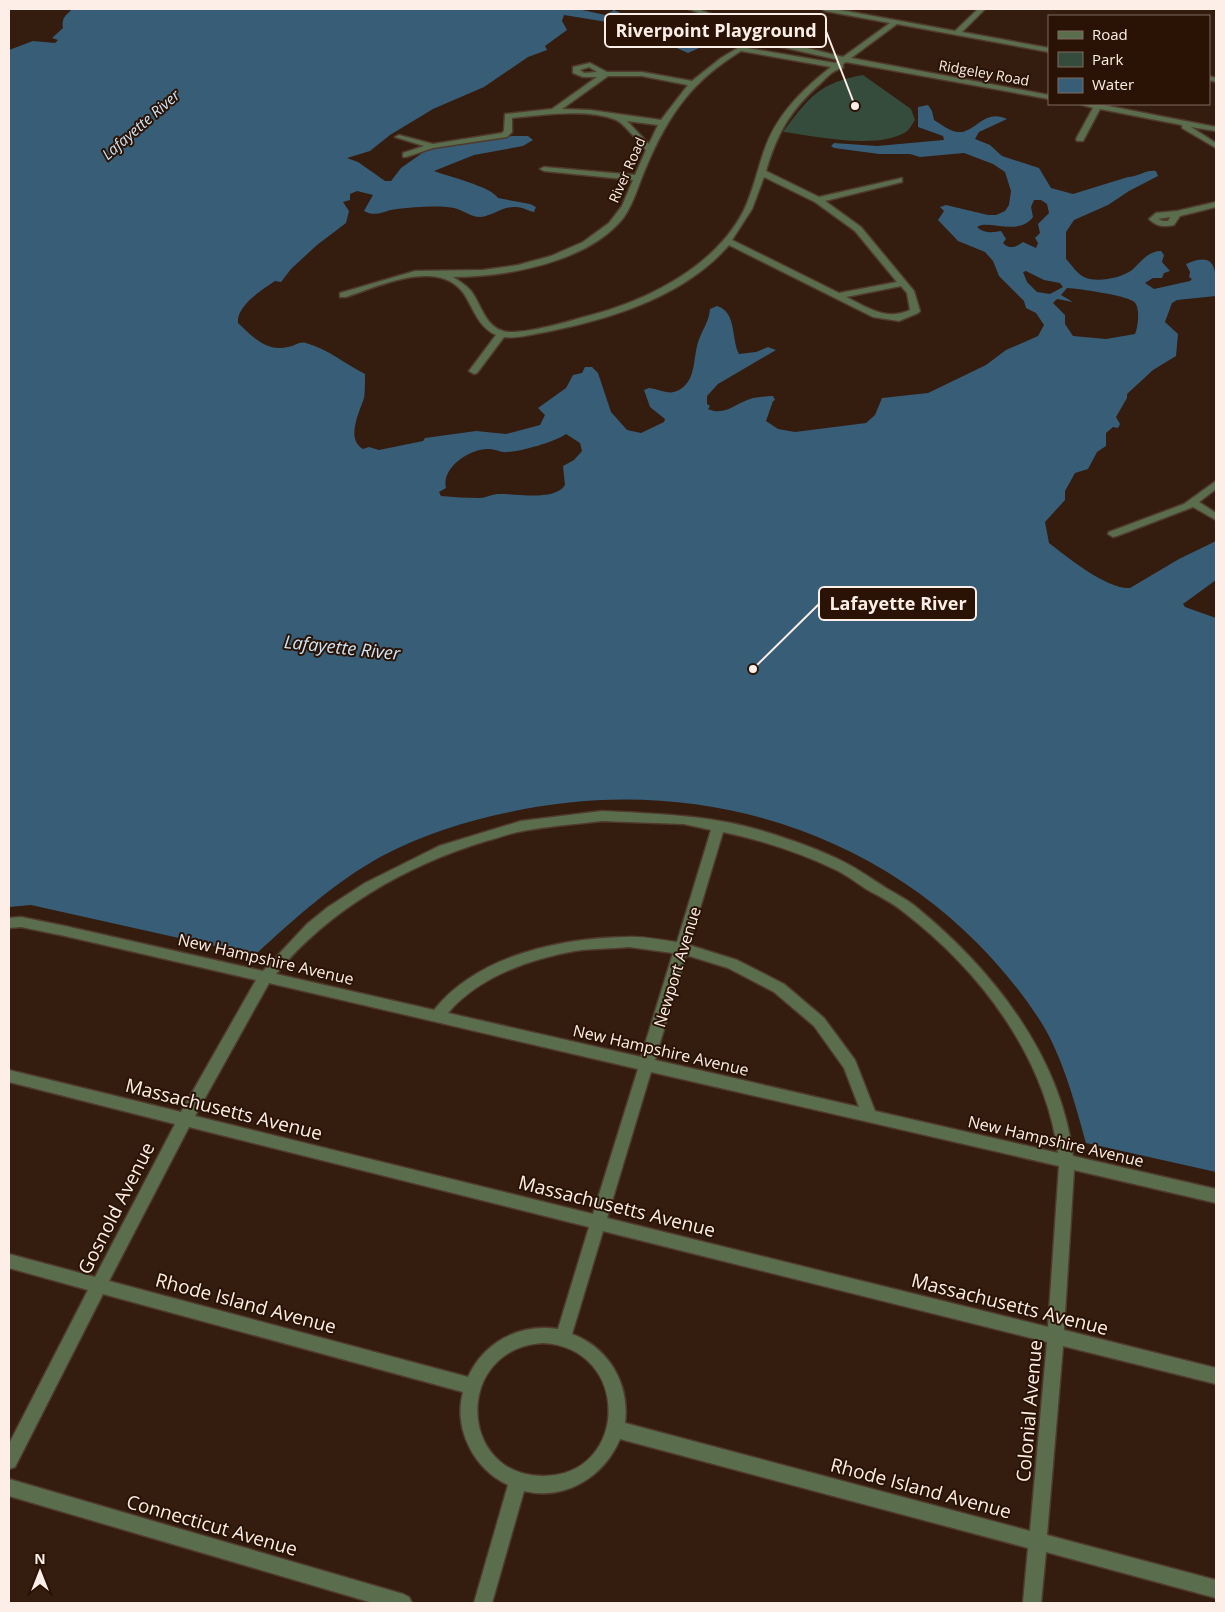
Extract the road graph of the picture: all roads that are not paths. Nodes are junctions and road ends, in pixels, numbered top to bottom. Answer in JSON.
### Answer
{"nodes":[{"id":1,"x":692,"y":9,"type":"edge"},
{"id":2,"x":826,"y":9,"type":"edge"},
{"id":3,"x":982,"y":9,"type":"edge"},
{"id":4,"x":896,"y":22,"type":"junction"},
{"id":5,"x":957,"y":33,"type":"junction"},
{"id":6,"x":762,"y":37,"type":"junction"},
{"id":7,"x":740,"y":49,"type":"junction"},
{"id":8,"x":1048,"y":50,"type":"edge"},
{"id":9,"x":769,"y":54,"type":"junction"},
{"id":10,"x":845,"y":60,"type":"junction"},
{"id":11,"x":722,"y":61,"type":"junction"},
{"id":12,"x":836,"y":66,"type":"junction"},
{"id":13,"x":915,"y":73,"type":"junction"},
{"id":14,"x":694,"y":84,"type":"junction"},
{"id":15,"x":581,"y":92,"type":"junction"},
{"id":16,"x":1048,"y":97,"type":"edge"},
{"id":17,"x":1091,"y":105,"type":"edge"},
{"id":18,"x":1098,"y":106,"type":"junction"},
{"id":19,"x":554,"y":111,"type":"junction"},
{"id":20,"x":601,"y":114,"type":"junction"},
{"id":21,"x":620,"y":118,"type":"junction"},
{"id":22,"x":1180,"y":122,"type":"junction"},
{"id":23,"x":664,"y":123,"type":"junction"},
{"id":24,"x":1216,"y":129,"type":"edge"},
{"id":25,"x":399,"y":136,"type":"dead end"},
{"id":26,"x":1080,"y":139,"type":"dead end"},
{"id":27,"x":433,"y":146,"type":"junction"},
{"id":28,"x":1216,"y":146,"type":"edge"},
{"id":29,"x":650,"y":150,"type":"junction"},
{"id":30,"x":406,"y":155,"type":"dead end"},
{"id":31,"x":544,"y":169,"type":"dead end"},
{"id":32,"x":761,"y":172,"type":"junction"},
{"id":33,"x":638,"y":178,"type":"junction"},
{"id":34,"x":899,"y":180,"type":"dead end"},
{"id":35,"x":818,"y":200,"type":"junction"},
{"id":36,"x":1216,"y":205,"type":"edge"},
{"id":37,"x":1177,"y":214,"type":"dead end"},
{"id":38,"x":728,"y":241,"type":"junction"},
{"id":39,"x":486,"y":272,"type":"junction"},
{"id":40,"x":442,"y":274,"type":"junction"},
{"id":41,"x":903,"y":283,"type":"junction"},
{"id":42,"x":469,"y":294,"type":"junction"},
{"id":43,"x":343,"y":295,"type":"dead end"},
{"id":44,"x":837,"y":296,"type":"junction"},
{"id":45,"x":502,"y":334,"type":"junction"},
{"id":46,"x":474,"y":371,"type":"dead end"},
{"id":47,"x":1216,"y":484,"type":"edge"},
{"id":48,"x":1193,"y":503,"type":"junction"},
{"id":49,"x":1216,"y":516,"type":"edge"},
{"id":50,"x":1113,"y":534,"type":"dead end"},
{"id":51,"x":719,"y":825,"type":"junction"},
{"id":52,"x":9,"y":923,"type":"edge"},
{"id":53,"x":683,"y":948,"type":"junction"},
{"id":54,"x":266,"y":977,"type":"junction"},
{"id":55,"x":437,"y":1017,"type":"junction"},
{"id":56,"x":647,"y":1065,"type":"junction"},
{"id":57,"x":9,"y":1076,"type":"edge"},
{"id":58,"x":870,"y":1116,"type":"junction"},
{"id":59,"x":184,"y":1120,"type":"junction"},
{"id":60,"x":1066,"y":1161,"type":"junction"},
{"id":61,"x":1216,"y":1196,"type":"edge"},
{"id":62,"x":599,"y":1222,"type":"junction"},
{"id":63,"x":9,"y":1261,"type":"edge"},
{"id":64,"x":98,"y":1285,"type":"junction"},
{"id":65,"x":1056,"y":1336,"type":"junction"},
{"id":66,"x":564,"y":1338,"type":"junction"},
{"id":67,"x":1216,"y":1376,"type":"edge"},
{"id":68,"x":472,"y":1386,"type":"junction"},
{"id":69,"x":615,"y":1429,"type":"junction"},
{"id":70,"x":9,"y":1461,"type":"edge"},
{"id":71,"x":518,"y":1480,"type":"junction"},
{"id":72,"x":9,"y":1487,"type":"edge"},
{"id":73,"x":1038,"y":1541,"type":"junction"},
{"id":74,"x":1216,"y":1589,"type":"edge"},
{"id":75,"x":403,"y":1603,"type":"edge"},
{"id":76,"x":483,"y":1603,"type":"edge"},
{"id":77,"x":1032,"y":1603,"type":"edge"}],
"edges":[{"from":1,"to":6,"type":"street","name":"Ridgeley Road"},
{"from":2,"to":4,"type":"street"},
{"from":3,"to":5,"type":"street"},
{"from":4,"to":5,"type":"street"},
{"from":4,"to":10,"type":"street"},
{"from":5,"to":8,"type":"street"},
{"from":6,"to":7,"type":"street","name":"River Road"},
{"from":6,"to":10,"type":"street","name":"Ridgeley Road"},
{"from":7,"to":9,"type":"street","name":"Ridgeley Road"},
{"from":7,"to":11,"type":"street","name":"River Road"},
{"from":9,"to":11,"type":"street","name":"Ridgeley Road"},
{"from":9,"to":12,"type":"street","name":"Ridgeley Road"},
{"from":10,"to":12,"type":"street"},
{"from":10,"to":13,"type":"street","name":"Ridgeley Road"},
{"from":11,"to":14,"type":"street","name":"River Road"},
{"from":12,"to":13,"type":"street","name":"Ridgeley Road"},
{"from":12,"to":32,"type":"street"},
{"from":13,"to":16,"type":"street","name":"Ridgeley Road"},
{"from":14,"to":15,"type":"street"},
{"from":14,"to":23,"type":"street","name":"River Road"},
{"from":15,"to":19,"type":"street"},
{"from":15,"to":20,"type":"street"},
{"from":17,"to":18,"type":"street"},
{"from":18,"to":22,"type":"street"},
{"from":18,"to":26,"type":"street"},
{"from":19,"to":20,"type":"street"},
{"from":19,"to":27,"type":"street"},
{"from":20,"to":21,"type":"street"},
{"from":21,"to":23,"type":"street"},
{"from":21,"to":29,"type":"street"},
{"from":22,"to":24,"type":"street"},
{"from":22,"to":28,"type":"street"},
{"from":23,"to":29,"type":"street","name":"River Road"},
{"from":25,"to":27,"type":"street"},
{"from":27,"to":30,"type":"street"},
{"from":29,"to":33,"type":"street","name":"River Road"},
{"from":31,"to":33,"type":"street"},
{"from":32,"to":35,"type":"street"},
{"from":32,"to":38,"type":"street"},
{"from":33,"to":39,"type":"street","name":"River Road"},
{"from":34,"to":35,"type":"street"},
{"from":35,"to":41,"type":"street"},
{"from":36,"to":37,"type":"street"},
{"from":38,"to":44,"type":"street"},
{"from":38,"to":45,"type":"street"},
{"from":39,"to":40,"type":"street","name":"River Road"},
{"from":39,"to":42,"type":"street"},
{"from":40,"to":42,"type":"street"},
{"from":40,"to":43,"type":"street","name":"River Road"},
{"from":41,"to":44,"type":"street"},
{"from":41,"to":44,"type":"street"},
{"from":42,"to":45,"type":"street"},
{"from":45,"to":46,"type":"street"},
{"from":47,"to":48,"type":"street"},
{"from":48,"to":49,"type":"street"},
{"from":48,"to":50,"type":"street"},
{"from":51,"to":53,"type":"street","name":"Newport Avenue"},
{"from":51,"to":54,"type":"street","name":"Gosnold Avenue"},
{"from":51,"to":60,"type":"street","name":"Colonial Avenue"},
{"from":52,"to":54,"type":"street","name":"New Hampshire Avenue"},
{"from":53,"to":55,"type":"street"},
{"from":53,"to":56,"type":"street","name":"Newport Avenue"},
{"from":53,"to":58,"type":"street"},
{"from":54,"to":55,"type":"street","name":"New Hampshire Avenue"},
{"from":54,"to":59,"type":"street","name":"Gosnold Avenue"},
{"from":55,"to":56,"type":"street","name":"New Hampshire Avenue"},
{"from":56,"to":58,"type":"street","name":"New Hampshire Avenue"},
{"from":56,"to":62,"type":"street","name":"Newport Avenue"},
{"from":57,"to":59,"type":"street","name":"Massachusetts Avenue"},
{"from":58,"to":60,"type":"street","name":"New Hampshire Avenue"},
{"from":59,"to":62,"type":"street","name":"Massachusetts Avenue"},
{"from":59,"to":64,"type":"street","name":"Gosnold Avenue"},
{"from":60,"to":61,"type":"street","name":"New Hampshire Avenue"},
{"from":60,"to":65,"type":"street","name":"Colonial Avenue"},
{"from":62,"to":65,"type":"street","name":"Massachusetts Avenue"},
{"from":62,"to":66,"type":"street","name":"Newport Avenue"},
{"from":63,"to":64,"type":"street","name":"Rhode Island Avenue"},
{"from":64,"to":68,"type":"street","name":"Rhode Island Avenue"},
{"from":64,"to":70,"type":"street","name":"Gosnold Avenue"},
{"from":65,"to":67,"type":"street","name":"Massachusetts Avenue"},
{"from":65,"to":73,"type":"street","name":"Colonial Avenue"},
{"from":66,"to":68,"type":"street"},
{"from":66,"to":69,"type":"street"},
{"from":68,"to":71,"type":"street"},
{"from":69,"to":71,"type":"street"},
{"from":69,"to":73,"type":"street","name":"Rhode Island Avenue"},
{"from":71,"to":76,"type":"street"},
{"from":72,"to":75,"type":"street","name":"Connecticut Avenue"},
{"from":73,"to":74,"type":"street","name":"Rhode Island Avenue"},
{"from":73,"to":77,"type":"street","name":"Colonial Avenue"}]}
